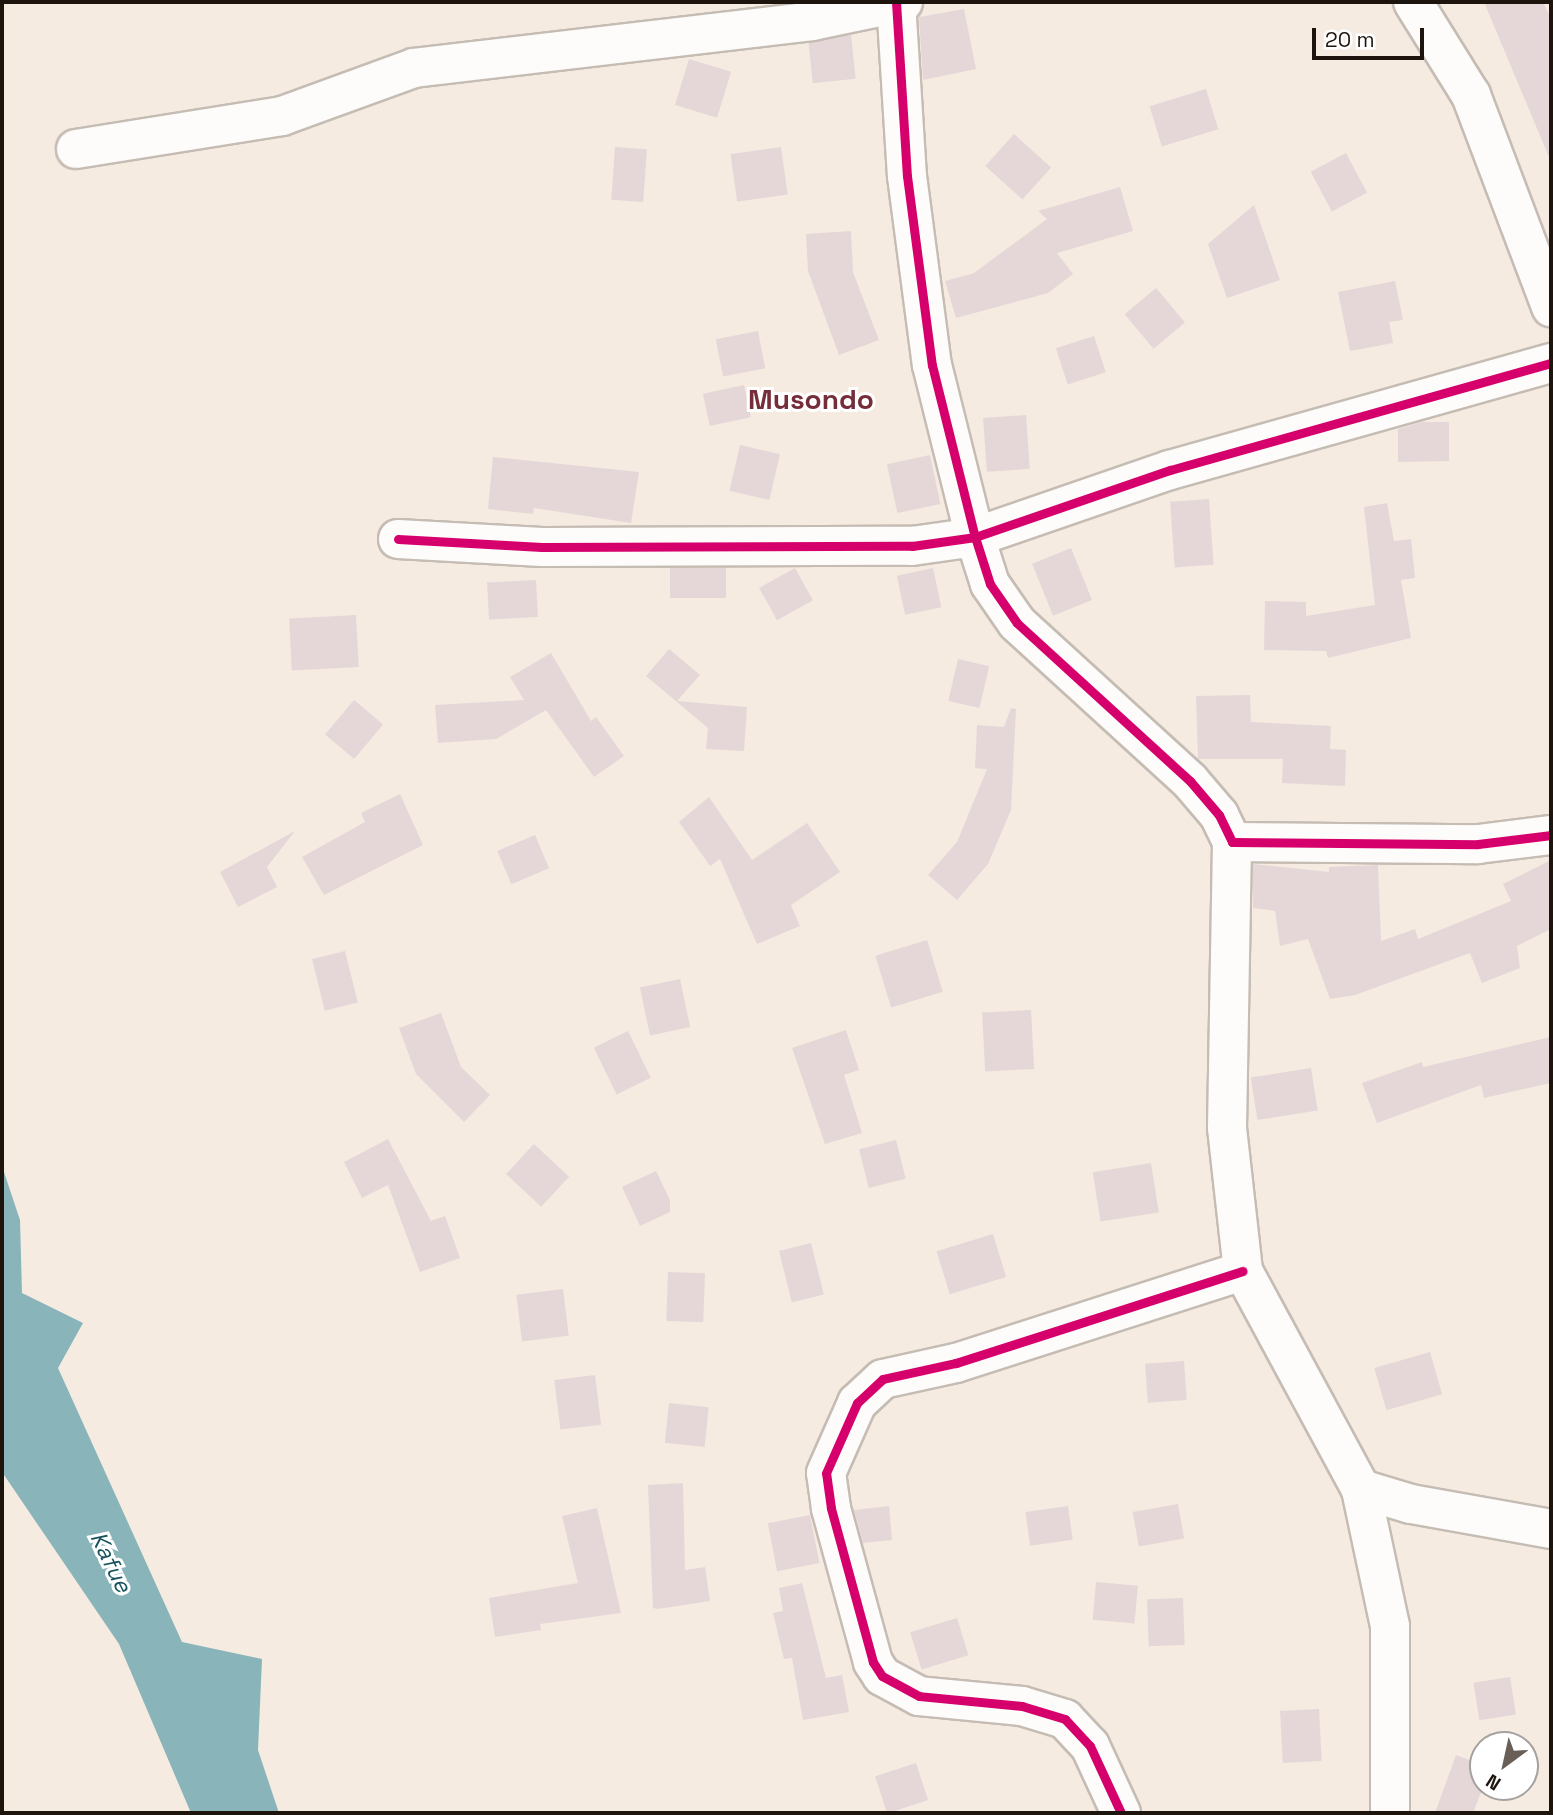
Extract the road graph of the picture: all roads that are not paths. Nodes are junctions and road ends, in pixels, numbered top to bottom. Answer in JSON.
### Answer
{"nodes":[{"id":1,"x":898,"y":2,"type":"edge"},
{"id":2,"x":1413,"y":2,"type":"edge"},
{"id":3,"x":76,"y":149,"type":"dead end"},
{"id":4,"x":1551,"y":307,"type":"edge"},
{"id":5,"x":1551,"y":363,"type":"edge"},
{"id":6,"x":975,"y":537,"type":"junction"},
{"id":7,"x":398,"y":539,"type":"dead end"},
{"id":8,"x":1551,"y":835,"type":"edge"},
{"id":9,"x":1232,"y":842,"type":"junction"},
{"id":10,"x":1244,"y":1270,"type":"junction"},
{"id":11,"x":1361,"y":1489,"type":"junction"},
{"id":12,"x":1551,"y":1529,"type":"edge"},
{"id":13,"x":1121,"y":1813,"type":"edge"},
{"id":14,"x":1390,"y":1813,"type":"edge"}],
"edges":[{"from":1,"to":3,"type":"street"},
{"from":1,"to":6,"type":"street"},
{"from":2,"to":4,"type":"street"},
{"from":5,"to":6,"type":"street"},
{"from":6,"to":7,"type":"street"},
{"from":6,"to":9,"type":"street"},
{"from":8,"to":9,"type":"street"},
{"from":9,"to":10,"type":"street"},
{"from":10,"to":11,"type":"street"},
{"from":10,"to":13,"type":"street"},
{"from":11,"to":12,"type":"street"},
{"from":11,"to":14,"type":"street"}]}
